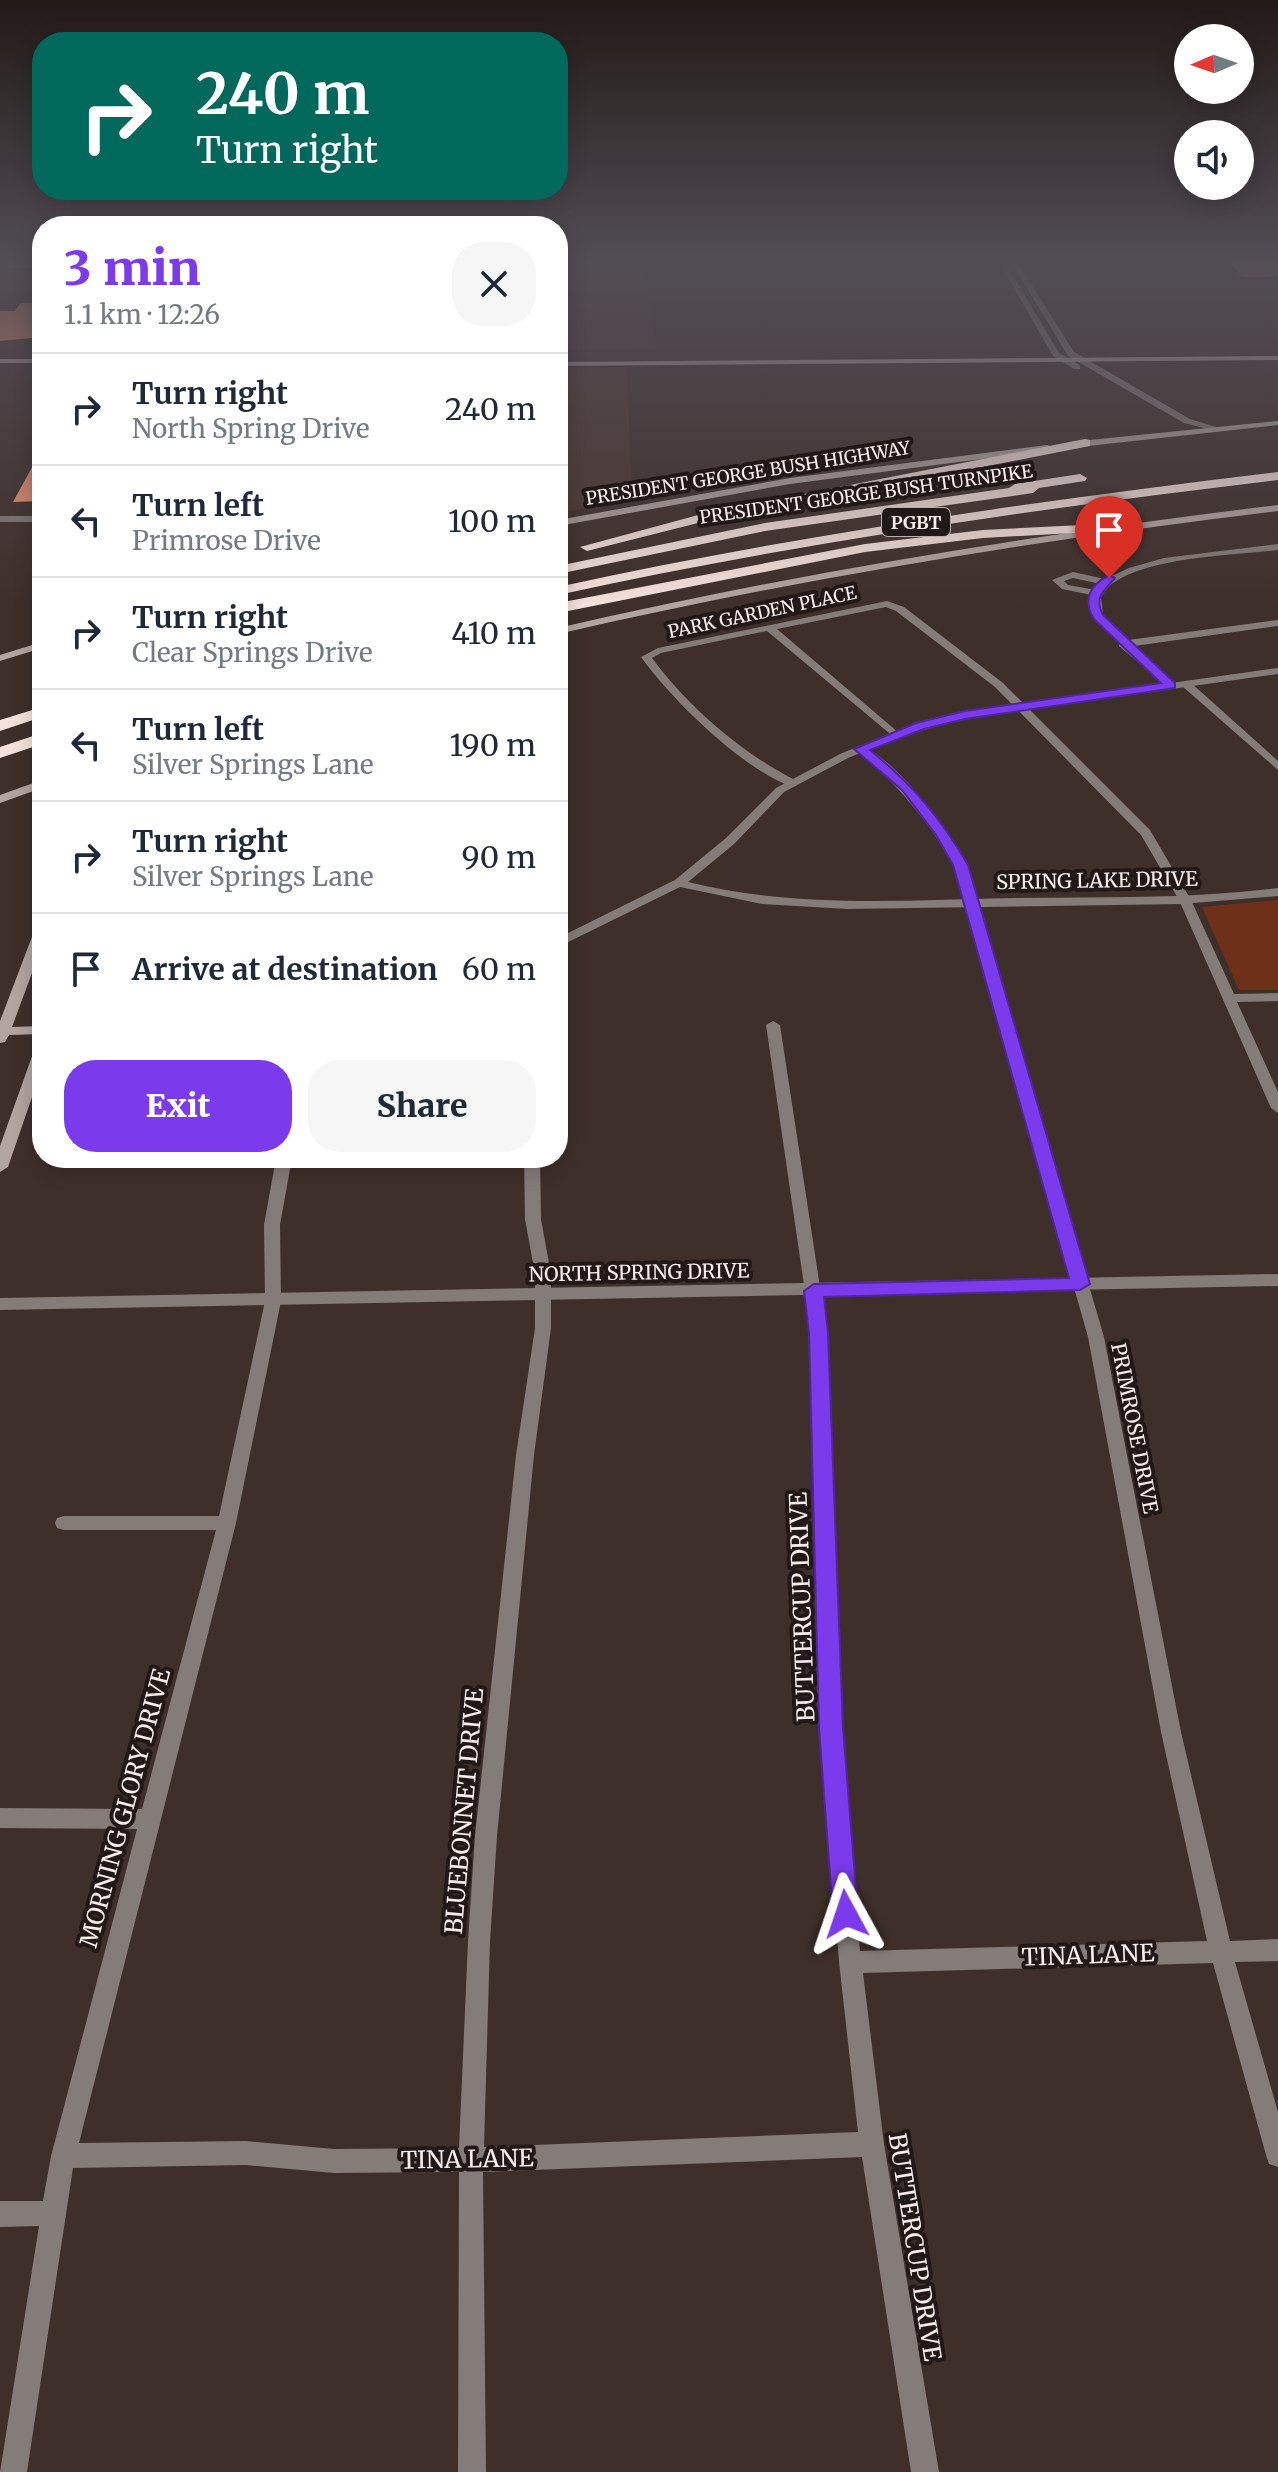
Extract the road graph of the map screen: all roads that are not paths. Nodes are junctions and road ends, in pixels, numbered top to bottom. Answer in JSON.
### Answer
{"nodes":[{"id":1,"x":1100,"y":375,"type":"edge"},
{"id":2,"x":1100,"y":375,"type":"edge"},
{"id":3,"x":1139,"y":398,"type":"junction"},
{"id":4,"x":1278,"y":423,"type":"edge"},
{"id":5,"x":1213,"y":429,"type":"junction"},
{"id":6,"x":1173,"y":434,"type":"junction"},
{"id":7,"x":1085,"y":443,"type":"junction"},
{"id":8,"x":1278,"y":466,"type":"edge"},
{"id":9,"x":1278,"y":476,"type":"edge"},
{"id":10,"x":1080,"y":478,"type":"dead end"},
{"id":11,"x":972,"y":495,"type":"junction"},
{"id":12,"x":1278,"y":508,"type":"edge"},
{"id":13,"x":0,"y":519,"type":"edge"},
{"id":14,"x":32,"y":519,"type":"edge"},
{"id":15,"x":568,"y":521,"type":"edge"},
{"id":16,"x":1102,"y":528,"type":"junction"},
{"id":17,"x":1278,"y":547,"type":"edge"},
{"id":18,"x":568,"y":552,"type":"edge"},
{"id":19,"x":568,"y":568,"type":"edge"},
{"id":20,"x":1105,"y":582,"type":"junction"},
{"id":21,"x":568,"y":589,"type":"edge"},
{"id":22,"x":1095,"y":593,"type":"junction"},
{"id":23,"x":568,"y":606,"type":"edge"},
{"id":24,"x":1278,"y":623,"type":"edge"},
{"id":25,"x":769,"y":627,"type":"junction"},
{"id":26,"x":568,"y":629,"type":"edge"},
{"id":27,"x":1123,"y":644,"type":"junction"},
{"id":28,"x":32,"y":648,"type":"edge"},
{"id":29,"x":0,"y":658,"type":"edge"},
{"id":30,"x":1278,"y":671,"type":"edge"},
{"id":31,"x":1186,"y":684,"type":"junction"},
{"id":32,"x":1170,"y":686,"type":"junction"},
{"id":33,"x":32,"y":705,"type":"edge"},
{"id":34,"x":1023,"y":706,"type":"junction"},
{"id":35,"x":0,"y":714,"type":"edge"},
{"id":36,"x":32,"y":715,"type":"edge"},
{"id":37,"x":0,"y":726,"type":"edge"},
{"id":38,"x":895,"y":735,"type":"junction"},
{"id":39,"x":32,"y":742,"type":"edge"},
{"id":40,"x":861,"y":749,"type":"junction"},
{"id":41,"x":0,"y":753,"type":"edge"},
{"id":42,"x":1278,"y":767,"type":"edge"},
{"id":43,"x":793,"y":783,"type":"junction"},
{"id":44,"x":32,"y":785,"type":"edge"},
{"id":45,"x":32,"y":796,"type":"edge"},
{"id":46,"x":4,"y":798,"type":"edge"},
{"id":47,"x":679,"y":883,"type":"junction"},
{"id":48,"x":1278,"y":892,"type":"edge"},
{"id":49,"x":1185,"y":900,"type":"junction"},
{"id":50,"x":971,"y":902,"type":"junction"},
{"id":51,"x":568,"y":938,"type":"edge"},
{"id":52,"x":32,"y":955,"type":"edge"},
{"id":53,"x":1278,"y":997,"type":"edge"},
{"id":54,"x":1230,"y":998,"type":"junction"},
{"id":55,"x":773,"y":1025,"type":"dead end"},
{"id":56,"x":32,"y":1031,"type":"edge"},
{"id":57,"x":1,"y":1035,"type":"edge"},
{"id":58,"x":32,"y":1076,"type":"edge"},
{"id":59,"x":1278,"y":1108,"type":"edge"},
{"id":60,"x":0,"y":1167,"type":"edge"},
{"id":61,"x":282,"y":1168,"type":"edge"},
{"id":62,"x":532,"y":1168,"type":"edge"},
{"id":63,"x":1278,"y":1280,"type":"edge"},
{"id":64,"x":1080,"y":1284,"type":"junction"},
{"id":65,"x":814,"y":1291,"type":"junction"},
{"id":66,"x":542,"y":1296,"type":"junction"},
{"id":67,"x":273,"y":1301,"type":"junction"},
{"id":68,"x":0,"y":1304,"type":"edge"},
{"id":69,"x":64,"y":1523,"type":"dead end"},
{"id":70,"x":227,"y":1523,"type":"junction"},
{"id":71,"x":0,"y":1818,"type":"edge"},
{"id":72,"x":149,"y":1819,"type":"junction"},
{"id":73,"x":1278,"y":1950,"type":"edge"},
{"id":74,"x":1221,"y":1952,"type":"junction"},
{"id":75,"x":850,"y":1962,"type":"junction"},
{"id":76,"x":872,"y":2144,"type":"junction"},
{"id":77,"x":1278,"y":2155,"type":"edge"},
{"id":78,"x":63,"y":2156,"type":"junction"},
{"id":79,"x":471,"y":2160,"type":"junction"},
{"id":80,"x":51,"y":2213,"type":"junction"},
{"id":81,"x":0,"y":2214,"type":"edge"},
{"id":82,"x":13,"y":2472,"type":"edge"},
{"id":83,"x":472,"y":2472,"type":"edge"},
{"id":84,"x":925,"y":2472,"type":"edge"}],
"edges":[{"from":1,"to":3,"type":"street"},
{"from":2,"to":3,"type":"street"},
{"from":3,"to":5,"type":"street"},
{"from":3,"to":6,"type":"street"},
{"from":4,"to":5,"type":"main road","name":"PRESIDENT GEORGE BUSH HIGHWAY"},
{"from":5,"to":6,"type":"main road","name":"PRESIDENT GEORGE BUSH HIGHWAY"},
{"from":6,"to":7,"type":"main road","name":"PRESIDENT GEORGE BUSH HIGHWAY"},
{"from":7,"to":15,"type":"main road","name":"PRESIDENT GEORGE BUSH HIGHWAY"},
{"from":7,"to":18,"type":"highway"},
{"from":8,"to":11,"type":"highway","name":"PRESIDENT GEORGE BUSH TURNPIKE","number":"PGBT"},
{"from":9,"to":21,"type":"highway","name":"PRESIDENT GEORGE BUSH TURNPIKE","number":"PGBT"},
{"from":10,"to":11,"type":"highway"},
{"from":11,"to":19,"type":"highway","name":"PRESIDENT GEORGE BUSH TURNPIKE","number":"PGBT"},
{"from":12,"to":16,"type":"main road"},
{"from":13,"to":14,"type":"street"},
{"from":16,"to":23,"type":"highway"},
{"from":16,"to":26,"type":"main road"},
{"from":17,"to":20,"type":"street"},
{"from":20,"to":22,"type":"street"},
{"from":20,"to":22,"type":"street"},
{"from":22,"to":27,"type":"street"},
{"from":24,"to":27,"type":"street"},
{"from":25,"to":34,"type":"street","name":"PARK GARDEN PLACE"},
{"from":25,"to":38,"type":"street"},
{"from":25,"to":43,"type":"street","name":"PARK GARDEN PLACE"},
{"from":27,"to":32,"type":"street"},
{"from":28,"to":29,"type":"main road"},
{"from":30,"to":31,"type":"street"},
{"from":31,"to":32,"type":"street"},
{"from":31,"to":42,"type":"street"},
{"from":32,"to":34,"type":"street"},
{"from":33,"to":35,"type":"highway"},
{"from":34,"to":38,"type":"street"},
{"from":34,"to":49,"type":"street"},
{"from":36,"to":37,"type":"highway"},
{"from":38,"to":40,"type":"street"},
{"from":39,"to":41,"type":"highway"},
{"from":40,"to":43,"type":"street"},
{"from":40,"to":50,"type":"street","name":"PRIMROSE DRIVE"},
{"from":43,"to":47,"type":"street"},
{"from":44,"to":46,"type":"main road"},
{"from":45,"to":46,"type":"main road"},
{"from":47,"to":50,"type":"street","name":"SPRING LAKE DRIVE"},
{"from":47,"to":51,"type":"street"},
{"from":48,"to":49,"type":"street","name":"SPRING LAKE DRIVE"},
{"from":49,"to":50,"type":"street","name":"SPRING LAKE DRIVE"},
{"from":49,"to":54,"type":"street"},
{"from":50,"to":64,"type":"street","name":"PRIMROSE DRIVE"},
{"from":52,"to":57,"type":"main road"},
{"from":53,"to":54,"type":"street"},
{"from":54,"to":59,"type":"street"},
{"from":55,"to":65,"type":"street","name":"BUTTERCUP DRIVE"},
{"from":56,"to":57,"type":"main road"},
{"from":58,"to":60,"type":"main road"},
{"from":61,"to":67,"type":"street","name":"MORNING GLORY DRIVE"},
{"from":62,"to":66,"type":"street","name":"BLUEBONNET DRIVE"},
{"from":63,"to":64,"type":"street","name":"NORTH SPRING DRIVE"},
{"from":64,"to":65,"type":"street","name":"NORTH SPRING DRIVE"},
{"from":64,"to":74,"type":"street","name":"PRIMROSE DRIVE"},
{"from":65,"to":66,"type":"street","name":"NORTH SPRING DRIVE"},
{"from":65,"to":75,"type":"street","name":"BUTTERCUP DRIVE"},
{"from":66,"to":67,"type":"street","name":"NORTH SPRING DRIVE"},
{"from":66,"to":79,"type":"street","name":"BLUEBONNET DRIVE"},
{"from":67,"to":68,"type":"street","name":"NORTH SPRING DRIVE"},
{"from":67,"to":70,"type":"street","name":"MORNING GLORY DRIVE"},
{"from":69,"to":70,"type":"street"},
{"from":70,"to":72,"type":"street","name":"MORNING GLORY DRIVE"},
{"from":71,"to":72,"type":"street"},
{"from":72,"to":78,"type":"street","name":"MORNING GLORY DRIVE"},
{"from":73,"to":74,"type":"street","name":"TINA LANE"},
{"from":74,"to":75,"type":"street","name":"TINA LANE"},
{"from":74,"to":77,"type":"street","name":"PRIMROSE DRIVE"},
{"from":75,"to":76,"type":"street","name":"BUTTERCUP DRIVE"},
{"from":76,"to":79,"type":"street","name":"TINA LANE"},
{"from":76,"to":84,"type":"street","name":"BUTTERCUP DRIVE"},
{"from":78,"to":79,"type":"street","name":"TINA LANE"},
{"from":78,"to":80,"type":"street","name":"MORNING GLORY DRIVE"},
{"from":79,"to":83,"type":"street","name":"BLUEBONNET DRIVE"},
{"from":80,"to":81,"type":"street"},
{"from":80,"to":82,"type":"street","name":"MORNING GLORY DRIVE"}]}
